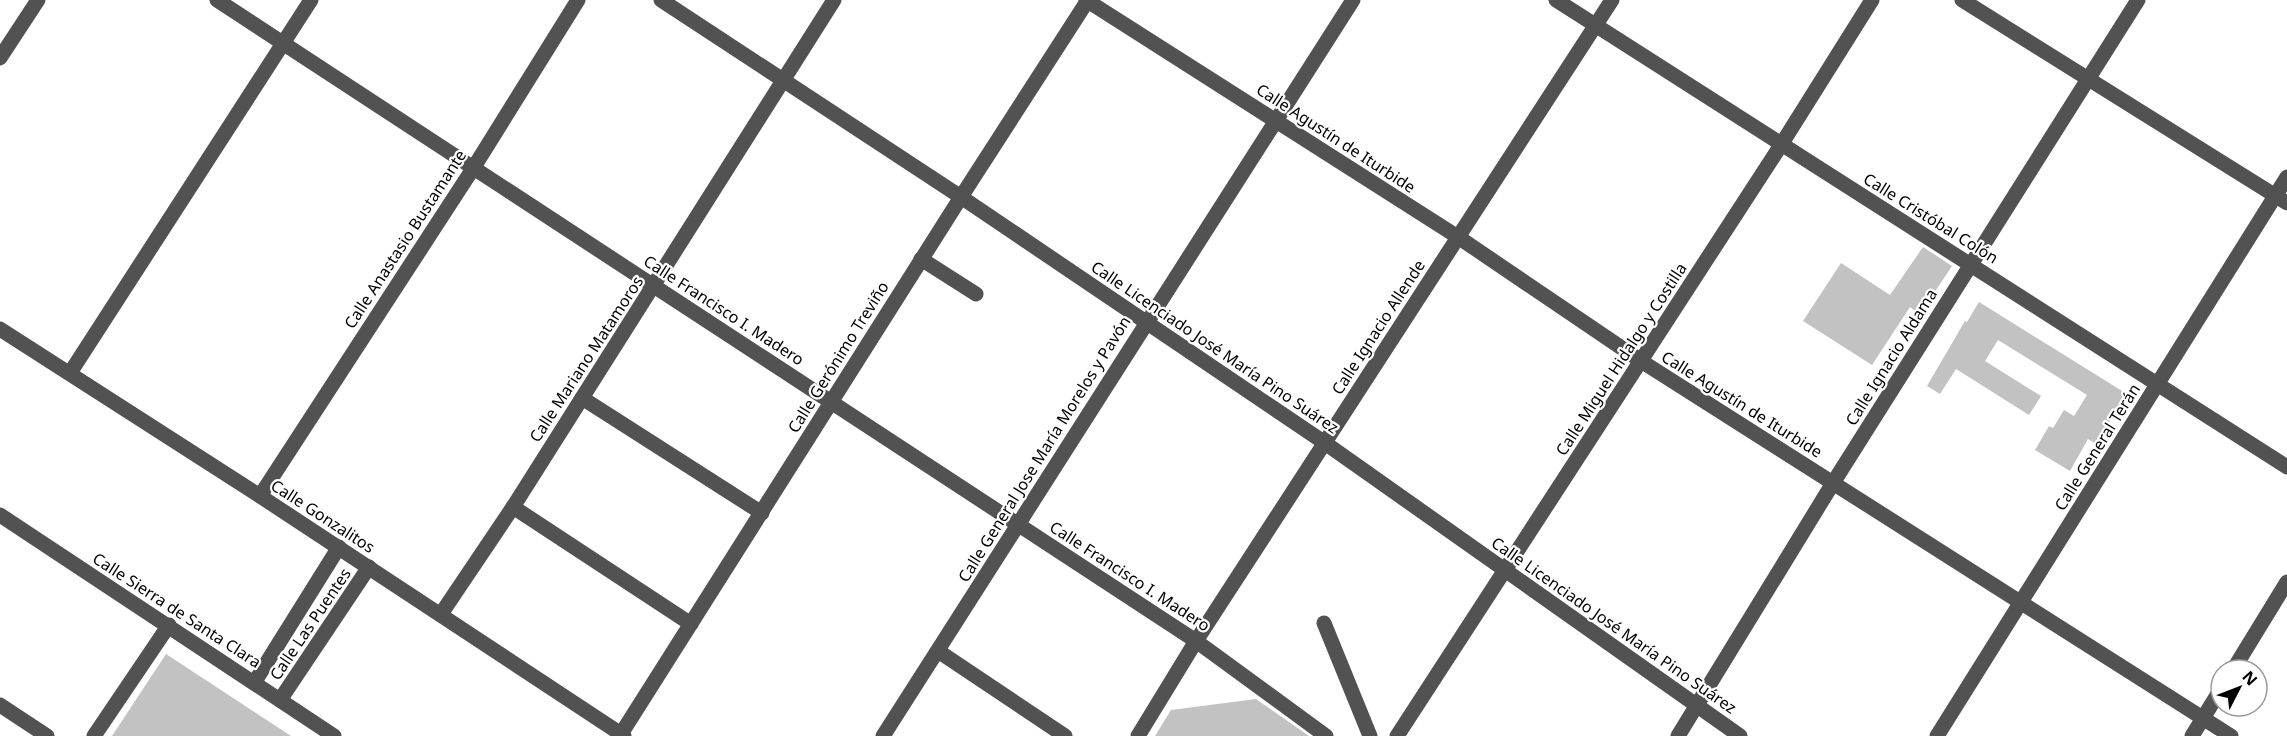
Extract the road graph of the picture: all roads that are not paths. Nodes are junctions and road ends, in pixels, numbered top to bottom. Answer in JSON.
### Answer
{"nodes":[{"id":1,"x":38,"y":0,"type":"edge"},
{"id":2,"x":217,"y":0,"type":"edge"},
{"id":3,"x":311,"y":0,"type":"edge"},
{"id":4,"x":578,"y":0,"type":"edge"},
{"id":5,"x":661,"y":0,"type":"edge"},
{"id":6,"x":834,"y":0,"type":"edge"},
{"id":7,"x":1087,"y":0,"type":"edge"},
{"id":8,"x":1353,"y":0,"type":"edge"},
{"id":9,"x":1556,"y":0,"type":"edge"},
{"id":10,"x":1612,"y":0,"type":"edge"},
{"id":11,"x":1872,"y":0,"type":"edge"},
{"id":12,"x":1962,"y":0,"type":"edge"},
{"id":13,"x":2138,"y":0,"type":"edge"},
{"id":14,"x":1595,"y":25,"type":"junction"},
{"id":15,"x":284,"y":42,"type":"junction"},
{"id":16,"x":0,"y":58,"type":"edge"},
{"id":17,"x":782,"y":80,"type":"junction"},
{"id":18,"x":2088,"y":80,"type":"junction"},
{"id":19,"x":1276,"y":121,"type":"junction"},
{"id":20,"x":1781,"y":145,"type":"junction"},
{"id":21,"x":474,"y":167,"type":"junction"},
{"id":22,"x":2287,"y":177,"type":"edge"},
{"id":23,"x":961,"y":197,"type":"junction"},
{"id":24,"x":2281,"y":200,"type":"edge"},
{"id":25,"x":1458,"y":237,"type":"junction"},
{"id":26,"x":921,"y":259,"type":"junction"},
{"id":27,"x":1971,"y":265,"type":"junction"},
{"id":28,"x":654,"y":286,"type":"junction"},
{"id":29,"x":976,"y":294,"type":"dead end"},
{"id":30,"x":1146,"y":322,"type":"junction"},
{"id":31,"x":0,"y":329,"type":"edge"},
{"id":32,"x":1641,"y":361,"type":"junction"},
{"id":33,"x":70,"y":373,"type":"junction"},
{"id":34,"x":2158,"y":384,"type":"junction"},
{"id":35,"x":582,"y":398,"type":"junction"},
{"id":36,"x":831,"y":401,"type":"junction"},
{"id":37,"x":1325,"y":443,"type":"junction"},
{"id":38,"x":2287,"y":467,"type":"edge"},
{"id":39,"x":1833,"y":483,"type":"junction"},
{"id":40,"x":260,"y":496,"type":"junction"},
{"id":41,"x":513,"y":507,"type":"junction"},
{"id":42,"x":762,"y":513,"type":"junction"},
{"id":43,"x":0,"y":515,"type":"edge"},
{"id":44,"x":1018,"y":524,"type":"junction"},
{"id":45,"x":339,"y":547,"type":"junction"},
{"id":46,"x":369,"y":567,"type":"junction"},
{"id":47,"x":1506,"y":570,"type":"junction"},
{"id":48,"x":2287,"y":582,"type":"edge"},
{"id":49,"x":2021,"y":603,"type":"junction"},
{"id":50,"x":441,"y":614,"type":"junction"},
{"id":51,"x":1324,"y":623,"type":"dead end"},
{"id":52,"x":691,"y":624,"type":"junction"},
{"id":53,"x":169,"y":625,"type":"junction"},
{"id":54,"x":1196,"y":640,"type":"junction"},
{"id":55,"x":938,"y":651,"type":"junction"},
{"id":56,"x":2240,"y":658,"type":"edge"},
{"id":57,"x":254,"y":683,"type":"junction"},
{"id":58,"x":280,"y":700,"type":"junction"},
{"id":59,"x":0,"y":705,"type":"edge"},
{"id":60,"x":1698,"y":706,"type":"junction"},
{"id":61,"x":2209,"y":708,"type":"edge"},
{"id":62,"x":2203,"y":718,"type":"junction"},
{"id":63,"x":622,"y":735,"type":"edge"},
{"id":64,"x":47,"y":736,"type":"edge"},
{"id":65,"x":94,"y":736,"type":"edge"},
{"id":66,"x":334,"y":736,"type":"edge"},
{"id":67,"x":884,"y":736,"type":"edge"},
{"id":68,"x":1065,"y":736,"type":"edge"},
{"id":69,"x":1138,"y":736,"type":"edge"},
{"id":70,"x":1326,"y":736,"type":"edge"},
{"id":71,"x":1370,"y":736,"type":"edge"},
{"id":72,"x":1397,"y":736,"type":"edge"},
{"id":73,"x":1678,"y":736,"type":"edge"},
{"id":74,"x":1740,"y":736,"type":"edge"},
{"id":75,"x":1937,"y":736,"type":"edge"},
{"id":76,"x":2192,"y":736,"type":"edge"},
{"id":77,"x":2231,"y":736,"type":"edge"}],
"edges":[{"from":1,"to":16,"type":"street"},
{"from":2,"to":15,"type":"street","name":"Calle Francisco I. Madero"},
{"from":3,"to":15,"type":"street"},
{"from":4,"to":21,"type":"street","name":"Calle Anastasio Bustamante"},
{"from":5,"to":17,"type":"street","name":"Calle Licenciado José María Pino Suárez"},
{"from":6,"to":17,"type":"street","name":"Calle Mariano Matamoros"},
{"from":7,"to":19,"type":"street","name":"Calle Agustín de Iturbide"},
{"from":7,"to":23,"type":"street","name":"Calle Gerónimo Treviño"},
{"from":8,"to":19,"type":"street","name":"Calle General Jose María Morelos y Pavón"},
{"from":9,"to":14,"type":"street","name":"Calle Cristóbal Colón"},
{"from":10,"to":14,"type":"street","name":"Calle Ignacio Allende"},
{"from":11,"to":20,"type":"street","name":"Calle Miguel Hidalgo y Costilla"},
{"from":12,"to":18,"type":"street"},
{"from":13,"to":18,"type":"street","name":"Calle Ignacio Aldama"},
{"from":14,"to":20,"type":"street","name":"Calle Cristóbal Colón"},
{"from":14,"to":25,"type":"street","name":"Calle Ignacio Allende"},
{"from":15,"to":21,"type":"street","name":"Calle Francisco I. Madero"},
{"from":15,"to":33,"type":"street"},
{"from":17,"to":23,"type":"street","name":"Calle Licenciado José María Pino Suárez"},
{"from":17,"to":28,"type":"street","name":"Calle Mariano Matamoros"},
{"from":18,"to":24,"type":"street"},
{"from":18,"to":27,"type":"street","name":"Calle Ignacio Aldama"},
{"from":19,"to":25,"type":"street","name":"Calle Agustín de Iturbide"},
{"from":19,"to":30,"type":"street","name":"Calle General Jose María Morelos y Pavón"},
{"from":20,"to":27,"type":"street","name":"Calle Cristóbal Colón"},
{"from":20,"to":32,"type":"street","name":"Calle Miguel Hidalgo y Costilla"},
{"from":21,"to":28,"type":"street","name":"Calle Francisco I. Madero"},
{"from":21,"to":40,"type":"street","name":"Calle Anastasio Bustamante"},
{"from":22,"to":24,"type":"street","name":"Calle General Terán"},
{"from":23,"to":26,"type":"street","name":"Calle Gerónimo Treviño"},
{"from":23,"to":30,"type":"street","name":"Calle Licenciado José María Pino Suárez"},
{"from":24,"to":34,"type":"street","name":"Calle General Terán"},
{"from":25,"to":32,"type":"street","name":"Calle Agustín de Iturbide"},
{"from":25,"to":37,"type":"street","name":"Calle Ignacio Allende"},
{"from":26,"to":29,"type":"street"},
{"from":26,"to":36,"type":"street","name":"Calle Gerónimo Treviño"},
{"from":27,"to":34,"type":"street","name":"Calle Cristóbal Colón"},
{"from":27,"to":39,"type":"street","name":"Calle Ignacio Aldama"},
{"from":28,"to":35,"type":"street","name":"Calle Mariano Matamoros"},
{"from":28,"to":36,"type":"street","name":"Calle Francisco I. Madero"},
{"from":30,"to":37,"type":"street","name":"Calle Licenciado José María Pino Suárez"},
{"from":30,"to":44,"type":"street","name":"Calle General Jose María Morelos y Pavón"},
{"from":31,"to":33,"type":"street","name":"Calle Gonzalitos"},
{"from":32,"to":39,"type":"street","name":"Calle Agustín de Iturbide"},
{"from":32,"to":47,"type":"street","name":"Calle Miguel Hidalgo y Costilla"},
{"from":33,"to":40,"type":"street","name":"Calle Gonzalitos"},
{"from":34,"to":38,"type":"street","name":"Calle Cristóbal Colón"},
{"from":34,"to":49,"type":"street","name":"Calle General Terán"},
{"from":35,"to":41,"type":"street","name":"Calle Mariano Matamoros"},
{"from":35,"to":42,"type":"street"},
{"from":36,"to":42,"type":"street","name":"Calle Gerónimo Treviño"},
{"from":36,"to":44,"type":"street","name":"Calle Francisco I. Madero"},
{"from":37,"to":47,"type":"street","name":"Calle Licenciado José María Pino Suárez"},
{"from":37,"to":54,"type":"street","name":"Calle Ignacio Allende"},
{"from":39,"to":49,"type":"street","name":"Calle Agustín de Iturbide"},
{"from":39,"to":60,"type":"street","name":"Calle Ignacio Aldama"},
{"from":40,"to":45,"type":"street","name":"Calle Gonzalitos"},
{"from":41,"to":50,"type":"street","name":"Calle Mariano Matamoros"},
{"from":41,"to":52,"type":"street"},
{"from":42,"to":52,"type":"street","name":"Calle Gerónimo Treviño"},
{"from":43,"to":53,"type":"street","name":"Calle Sierra de Santa Clara"},
{"from":44,"to":54,"type":"street","name":"Calle Francisco I. Madero"},
{"from":44,"to":55,"type":"street","name":"Calle General Jose María Morelos y Pavón"},
{"from":45,"to":46,"type":"street","name":"Calle Gonzalitos"},
{"from":45,"to":57,"type":"street","name":"Calle Las Puentes"},
{"from":46,"to":50,"type":"street","name":"Calle Gonzalitos"},
{"from":46,"to":58,"type":"street","name":"Calle Las Puentes"},
{"from":47,"to":60,"type":"street","name":"Calle Licenciado José María Pino Suárez"},
{"from":47,"to":72,"type":"street","name":"Calle Miguel Hidalgo y Costilla"},
{"from":48,"to":56,"type":"street"},
{"from":49,"to":62,"type":"street","name":"Calle Agustín de Iturbide"},
{"from":49,"to":75,"type":"street","name":"Calle General Terán"},
{"from":50,"to":63,"type":"street","name":"Calle Gonzalitos"},
{"from":51,"to":71,"type":"street"},
{"from":52,"to":63,"type":"street","name":"Calle Gerónimo Treviño"},
{"from":53,"to":57,"type":"street","name":"Calle Sierra de Santa Clara"},
{"from":53,"to":65,"type":"street"},
{"from":54,"to":69,"type":"street","name":"Calle Ignacio Allende"},
{"from":54,"to":70,"type":"street","name":"Calle Francisco I. Madero"},
{"from":55,"to":67,"type":"street","name":"Calle General Jose María Morelos y Pavón"},
{"from":55,"to":68,"type":"street"},
{"from":57,"to":58,"type":"street","name":"Calle Sierra de Santa Clara"},
{"from":58,"to":66,"type":"street","name":"Calle Sierra de Santa Clara"},
{"from":59,"to":64,"type":"street"},
{"from":60,"to":73,"type":"street","name":"Calle Ignacio Aldama"},
{"from":60,"to":74,"type":"street","name":"Calle Licenciado José María Pino Suárez"},
{"from":61,"to":62,"type":"street"},
{"from":62,"to":76,"type":"street"},
{"from":62,"to":77,"type":"street","name":"Calle Agustín de Iturbide"}]}
